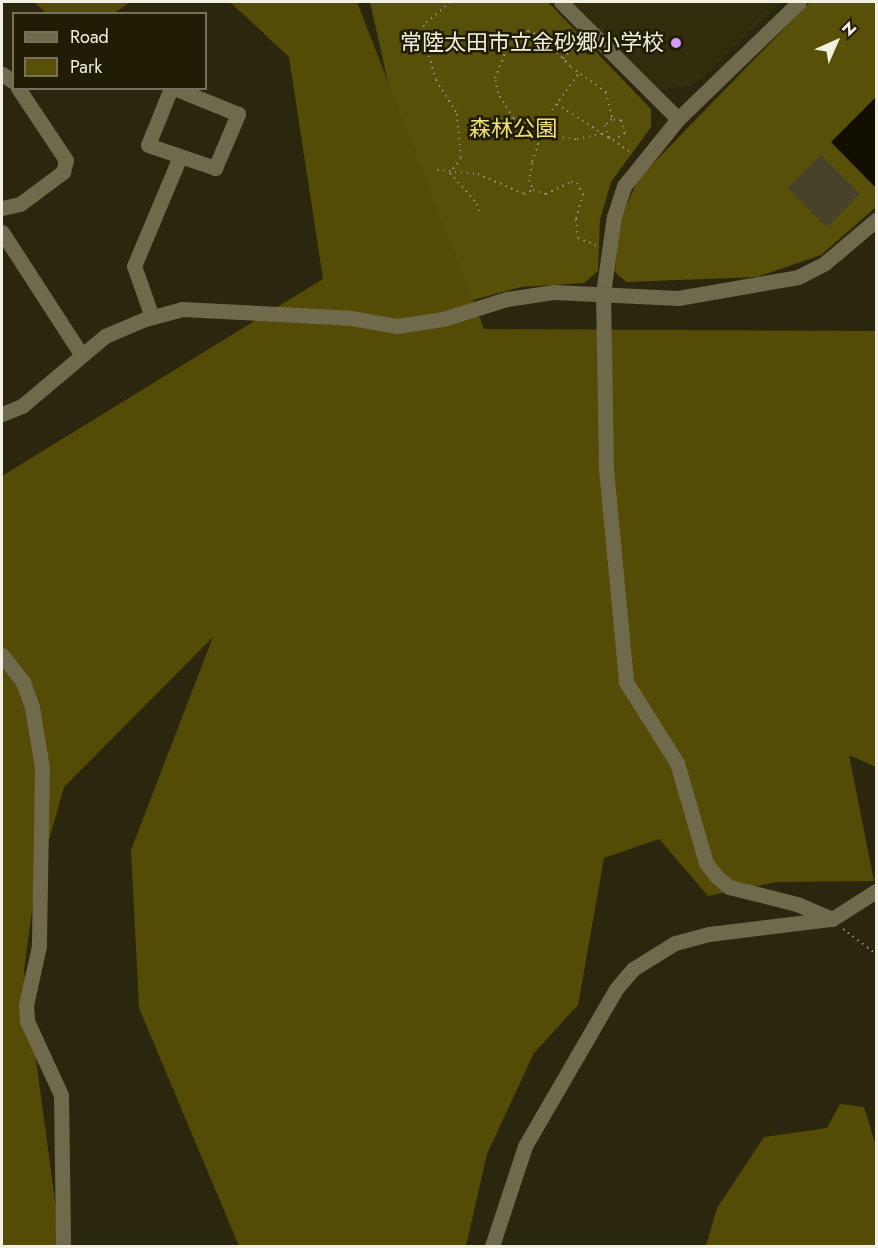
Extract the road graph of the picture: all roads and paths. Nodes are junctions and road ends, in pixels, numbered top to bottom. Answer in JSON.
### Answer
{"nodes":[{"id":1,"x":450,"y":2,"type":"edge"},
{"id":2,"x":561,"y":2,"type":"edge"},
{"id":3,"x":799,"y":2,"type":"edge"},
{"id":4,"x":590,"y":30,"type":"junction"},
{"id":5,"x":563,"y":59,"type":"junction"},
{"id":6,"x":579,"y":73,"type":"junction"},
{"id":7,"x":19,"y":90,"type":"edge"},
{"id":8,"x":172,"y":90,"type":"edge"},
{"id":9,"x":178,"y":90,"type":"edge"},
{"id":10,"x":557,"y":104,"type":"junction"},
{"id":11,"x":552,"y":110,"type":"dead end"},
{"id":12,"x":612,"y":119,"type":"junction"},
{"id":13,"x":678,"y":119,"type":"junction"},
{"id":14,"x":542,"y":132,"type":"junction"},
{"id":15,"x":602,"y":134,"type":"junction"},
{"id":16,"x":609,"y":138,"type":"junction"},
{"id":17,"x":614,"y":140,"type":"junction"},
{"id":18,"x":179,"y":159,"type":"junction"},
{"id":19,"x":642,"y":160,"type":"junction"},
{"id":20,"x":437,"y":170,"type":"dead end"},
{"id":21,"x":450,"y":173,"type":"junction"},
{"id":22,"x":533,"y":190,"type":"junction"},
{"id":23,"x":2,"y":208,"type":"edge"},
{"id":24,"x":480,"y":214,"type":"dead end"},
{"id":25,"x":876,"y":220,"type":"edge"},
{"id":26,"x":2,"y":231,"type":"edge"},
{"id":27,"x":609,"y":246,"type":"junction"},
{"id":28,"x":603,"y":293,"type":"junction"},
{"id":29,"x":152,"y":317,"type":"junction"},
{"id":30,"x":81,"y":354,"type":"junction"},
{"id":31,"x":2,"y":414,"type":"edge"},
{"id":32,"x":2,"y":655,"type":"edge"},
{"id":33,"x":876,"y":891,"type":"edge"},
{"id":34,"x":832,"y":919,"type":"junction"},
{"id":35,"x":876,"y":954,"type":"edge"},
{"id":36,"x":63,"y":1246,"type":"edge"},
{"id":37,"x":492,"y":1246,"type":"edge"}],
"edges":[{"from":1,"to":21,"type":"path"},
{"from":2,"to":4,"type":"street"},
{"from":3,"to":13,"type":"street"},
{"from":4,"to":5,"type":"path"},
{"from":4,"to":13,"type":"street"},
{"from":5,"to":6,"type":"path"},
{"from":5,"to":14,"type":"path"},
{"from":6,"to":10,"type":"path"},
{"from":6,"to":12,"type":"path"},
{"from":7,"to":23,"type":"street"},
{"from":8,"to":18,"type":"street"},
{"from":9,"to":18,"type":"street"},
{"from":10,"to":11,"type":"path"},
{"from":10,"to":15,"type":"path"},
{"from":12,"to":16,"type":"path"},
{"from":12,"to":17,"type":"path"},
{"from":13,"to":19,"type":"street"},
{"from":14,"to":15,"type":"path"},
{"from":14,"to":22,"type":"path"},
{"from":15,"to":16,"type":"path"},
{"from":16,"to":17,"type":"path"},
{"from":17,"to":19,"type":"path"},
{"from":18,"to":29,"type":"street"},
{"from":19,"to":27,"type":"street"},
{"from":20,"to":21,"type":"path"},
{"from":21,"to":22,"type":"path"},
{"from":21,"to":24,"type":"path"},
{"from":22,"to":27,"type":"path"},
{"from":25,"to":28,"type":"street"},
{"from":26,"to":30,"type":"street"},
{"from":27,"to":28,"type":"street"},
{"from":28,"to":29,"type":"street"},
{"from":28,"to":34,"type":"street"},
{"from":29,"to":30,"type":"street"},
{"from":30,"to":31,"type":"street"},
{"from":32,"to":36,"type":"street"},
{"from":33,"to":34,"type":"street"},
{"from":34,"to":35,"type":"path"},
{"from":34,"to":37,"type":"street"}]}
